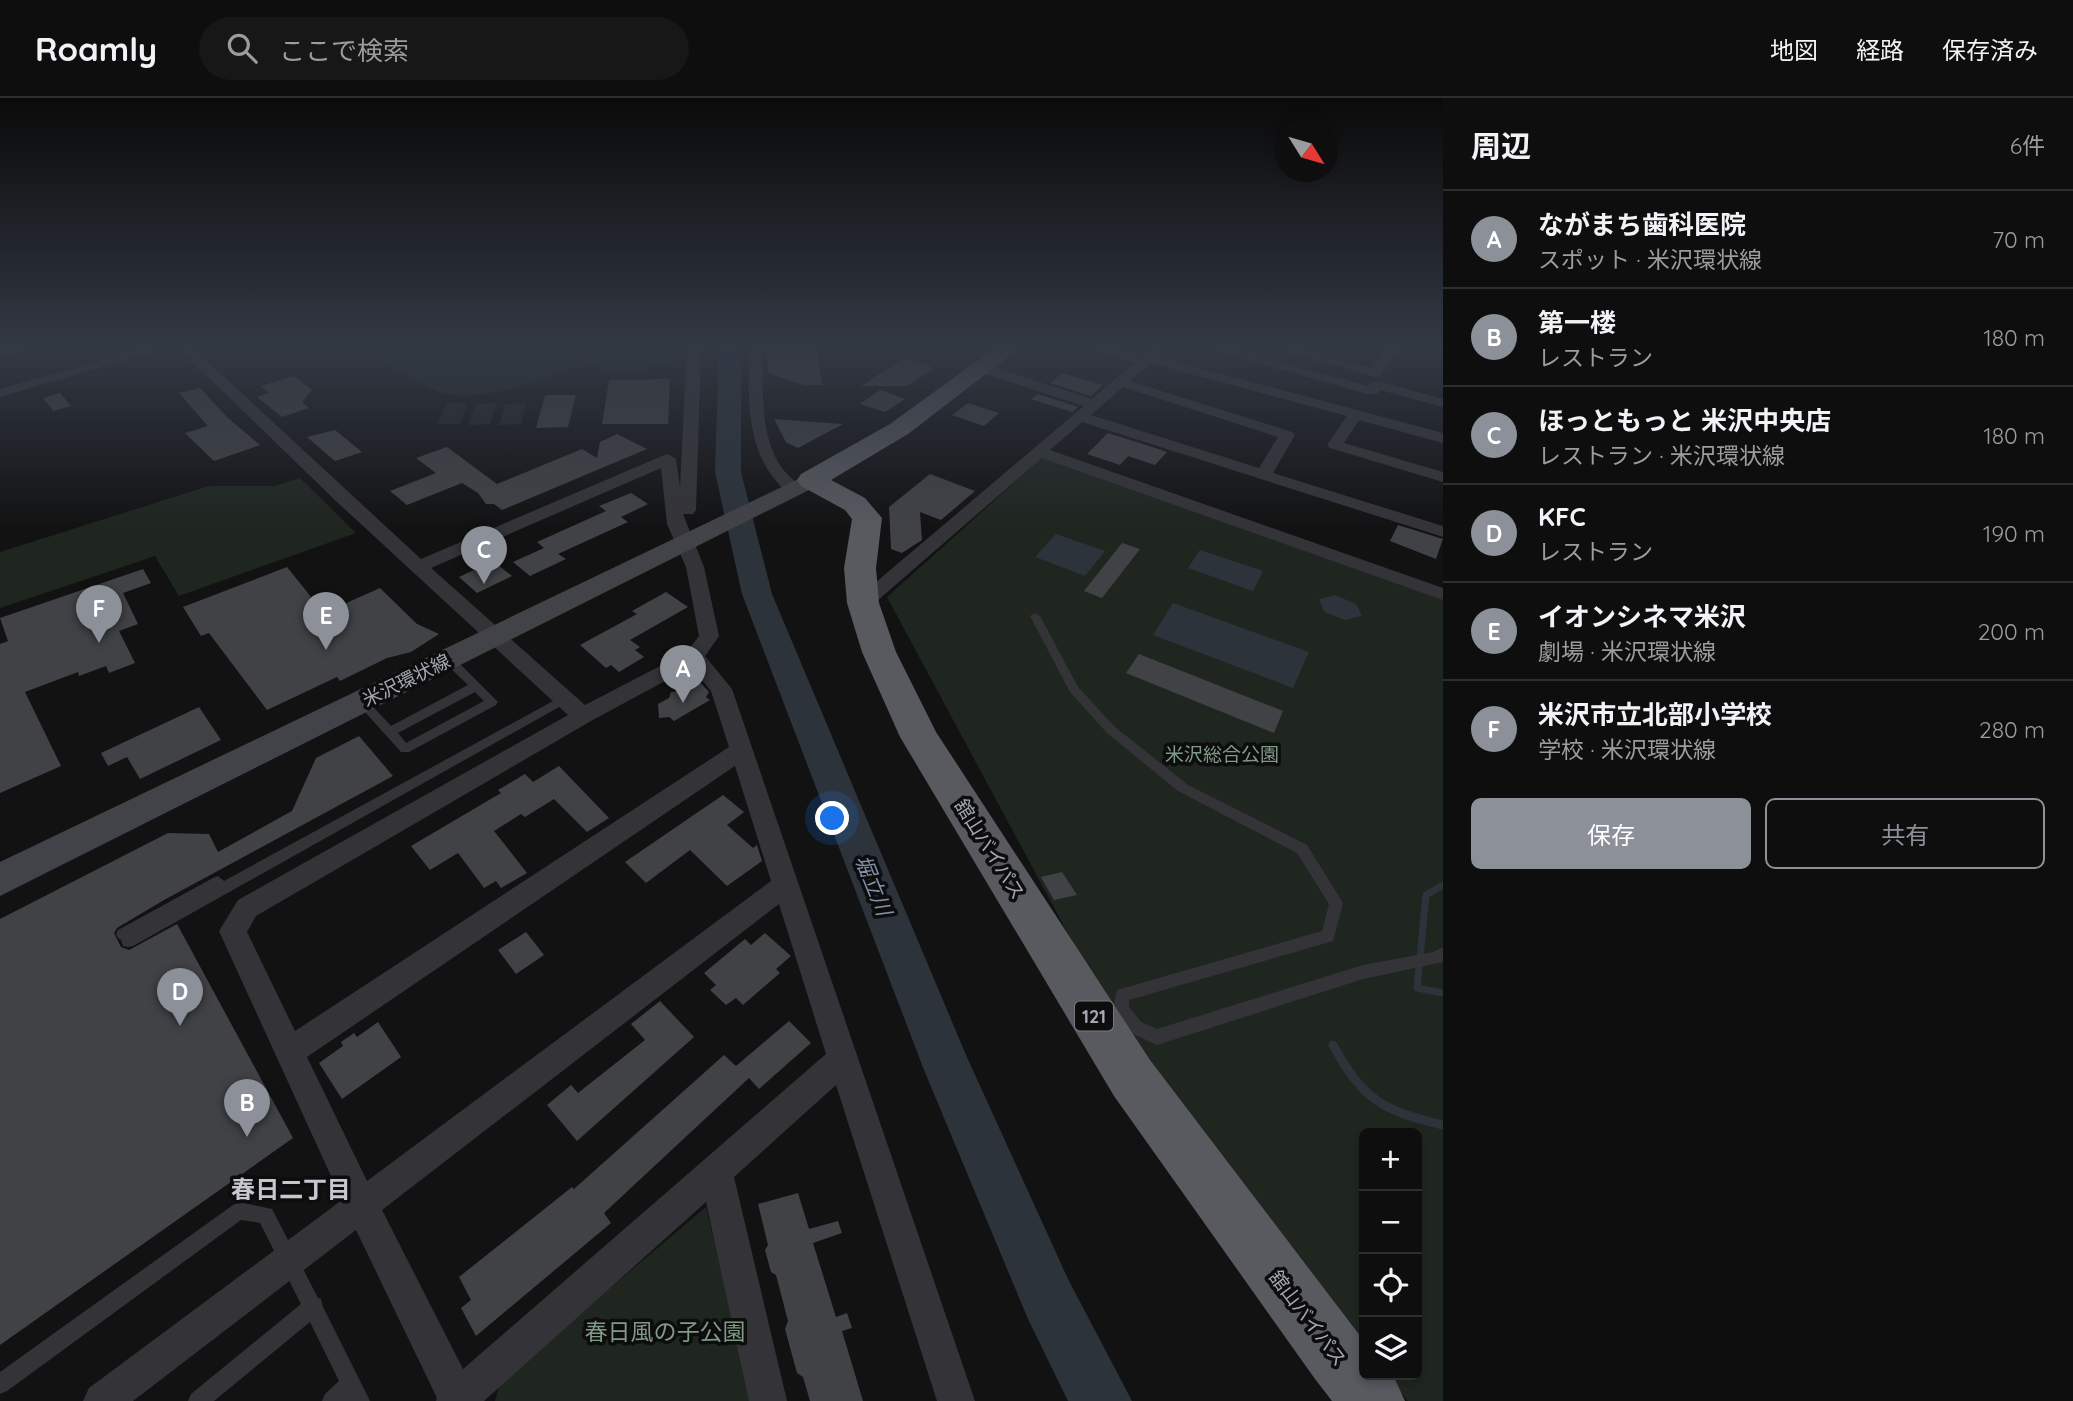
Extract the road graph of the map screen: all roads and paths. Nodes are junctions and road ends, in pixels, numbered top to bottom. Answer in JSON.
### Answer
{"nodes":[{"id":1,"x":248,"y":408,"type":"edge"},
{"id":2,"x":694,"y":408,"type":"edge"},
{"id":3,"x":759,"y":408,"type":"edge"},
{"id":4,"x":928,"y":408,"type":"edge"},
{"id":5,"x":1090,"y":408,"type":"edge"},
{"id":6,"x":1201,"y":408,"type":"edge"},
{"id":7,"x":1324,"y":408,"type":"edge"},
{"id":8,"x":1350,"y":408,"type":"edge"},
{"id":9,"x":1347,"y":414,"type":"junction"},
{"id":10,"x":1081,"y":417,"type":"junction"},
{"id":11,"x":1443,"y":438,"type":"edge"},
{"id":12,"x":1040,"y":452,"type":"junction"},
{"id":13,"x":1263,"y":475,"type":"junction"},
{"id":14,"x":1443,"y":477,"type":"edge"},
{"id":15,"x":802,"y":484,"type":"junction"},
{"id":16,"x":693,"y":528,"type":"junction"},
{"id":17,"x":1443,"y":532,"type":"edge"},
{"id":18,"x":420,"y":566,"type":"junction"},
{"id":19,"x":1443,"y":594,"type":"edge"},
{"id":20,"x":863,"y":603,"type":"junction"},
{"id":21,"x":1035,"y":616,"type":"dead end"},
{"id":22,"x":495,"y":636,"type":"junction"},
{"id":23,"x":694,"y":657,"type":"junction"},
{"id":24,"x":448,"y":659,"type":"junction"},
{"id":25,"x":476,"y":686,"type":"junction"},
{"id":26,"x":362,"y":702,"type":"junction"},
{"id":27,"x":569,"y":703,"type":"junction"},
{"id":28,"x":390,"y":732,"type":"junction"},
{"id":29,"x":741,"y":750,"type":"junction"},
{"id":30,"x":0,"y":880,"type":"edge"},
{"id":31,"x":785,"y":885,"type":"junction"},
{"id":32,"x":126,"y":937,"type":"dead end"},
{"id":33,"x":1443,"y":954,"type":"edge"},
{"id":34,"x":290,"y":1051,"type":"junction"},
{"id":35,"x":843,"y":1059,"type":"junction"},
{"id":36,"x":716,"y":1172,"type":"junction"},
{"id":37,"x":361,"y":1204,"type":"junction"},
{"id":38,"x":289,"y":1258,"type":"junction"},
{"id":39,"x":314,"y":1306,"type":"junction"},
{"id":40,"x":0,"y":1384,"type":"edge"},
{"id":41,"x":356,"y":1393,"type":"edge"},
{"id":42,"x":457,"y":1400,"type":"edge"},
{"id":43,"x":102,"y":1401,"type":"edge"},
{"id":44,"x":198,"y":1401,"type":"edge"},
{"id":45,"x":332,"y":1401,"type":"edge"},
{"id":46,"x":768,"y":1401,"type":"edge"},
{"id":47,"x":956,"y":1401,"type":"edge"},
{"id":48,"x":1373,"y":1401,"type":"edge"}],
"edges":[{"from":1,"to":18,"type":"street"},
{"from":2,"to":16,"type":"street"},
{"from":3,"to":15,"type":"street"},
{"from":4,"to":15,"type":"highway"},
{"from":5,"to":10,"type":"street"},
{"from":6,"to":13,"type":"street"},
{"from":7,"to":9,"type":"street"},
{"from":8,"to":9,"type":"street"},
{"from":9,"to":11,"type":"street"},
{"from":9,"to":14,"type":"street"},
{"from":10,"to":12,"type":"street"},
{"from":10,"to":13,"type":"street"},
{"from":12,"to":19,"type":"street"},
{"from":12,"to":20,"type":"street"},
{"from":13,"to":17,"type":"street"},
{"from":15,"to":16,"type":"main road","name":"米沢環状線"},
{"from":15,"to":20,"type":"highway","name":"舘山バイパス","number":"121"},
{"from":16,"to":18,"type":"street"},
{"from":16,"to":22,"type":"main road","name":"米沢環状線"},
{"from":16,"to":23,"type":"street"},
{"from":18,"to":22,"type":"street"},
{"from":20,"to":48,"type":"highway","name":"舘山バイパス","number":"121"},
{"from":21,"to":33,"type":"lane"},
{"from":22,"to":24,"type":"main road","name":"米沢環状線"},
{"from":22,"to":27,"type":"street"},
{"from":23,"to":27,"type":"street"},
{"from":23,"to":29,"type":"street"},
{"from":24,"to":25,"type":"lane"},
{"from":24,"to":26,"type":"main road","name":"米沢環状線"},
{"from":25,"to":28,"type":"lane"},
{"from":25,"to":28,"type":"lane"},
{"from":26,"to":28,"type":"lane"},
{"from":26,"to":30,"type":"main road","name":"米沢環状線"},
{"from":27,"to":32,"type":"lane"},
{"from":27,"to":34,"type":"street"},
{"from":29,"to":31,"type":"street"},
{"from":29,"to":34,"type":"street"},
{"from":31,"to":35,"type":"street"},
{"from":31,"to":37,"type":"street"},
{"from":34,"to":37,"type":"street"},
{"from":35,"to":36,"type":"street"},
{"from":35,"to":47,"type":"street"},
{"from":36,"to":42,"type":"street"},
{"from":36,"to":46,"type":"street"},
{"from":37,"to":38,"type":"street"},
{"from":37,"to":42,"type":"street"},
{"from":38,"to":39,"type":"lane"},
{"from":38,"to":40,"type":"lane"},
{"from":38,"to":43,"type":"street"},
{"from":39,"to":41,"type":"lane"},
{"from":39,"to":44,"type":"lane"},
{"from":41,"to":45,"type":"lane"}]}
